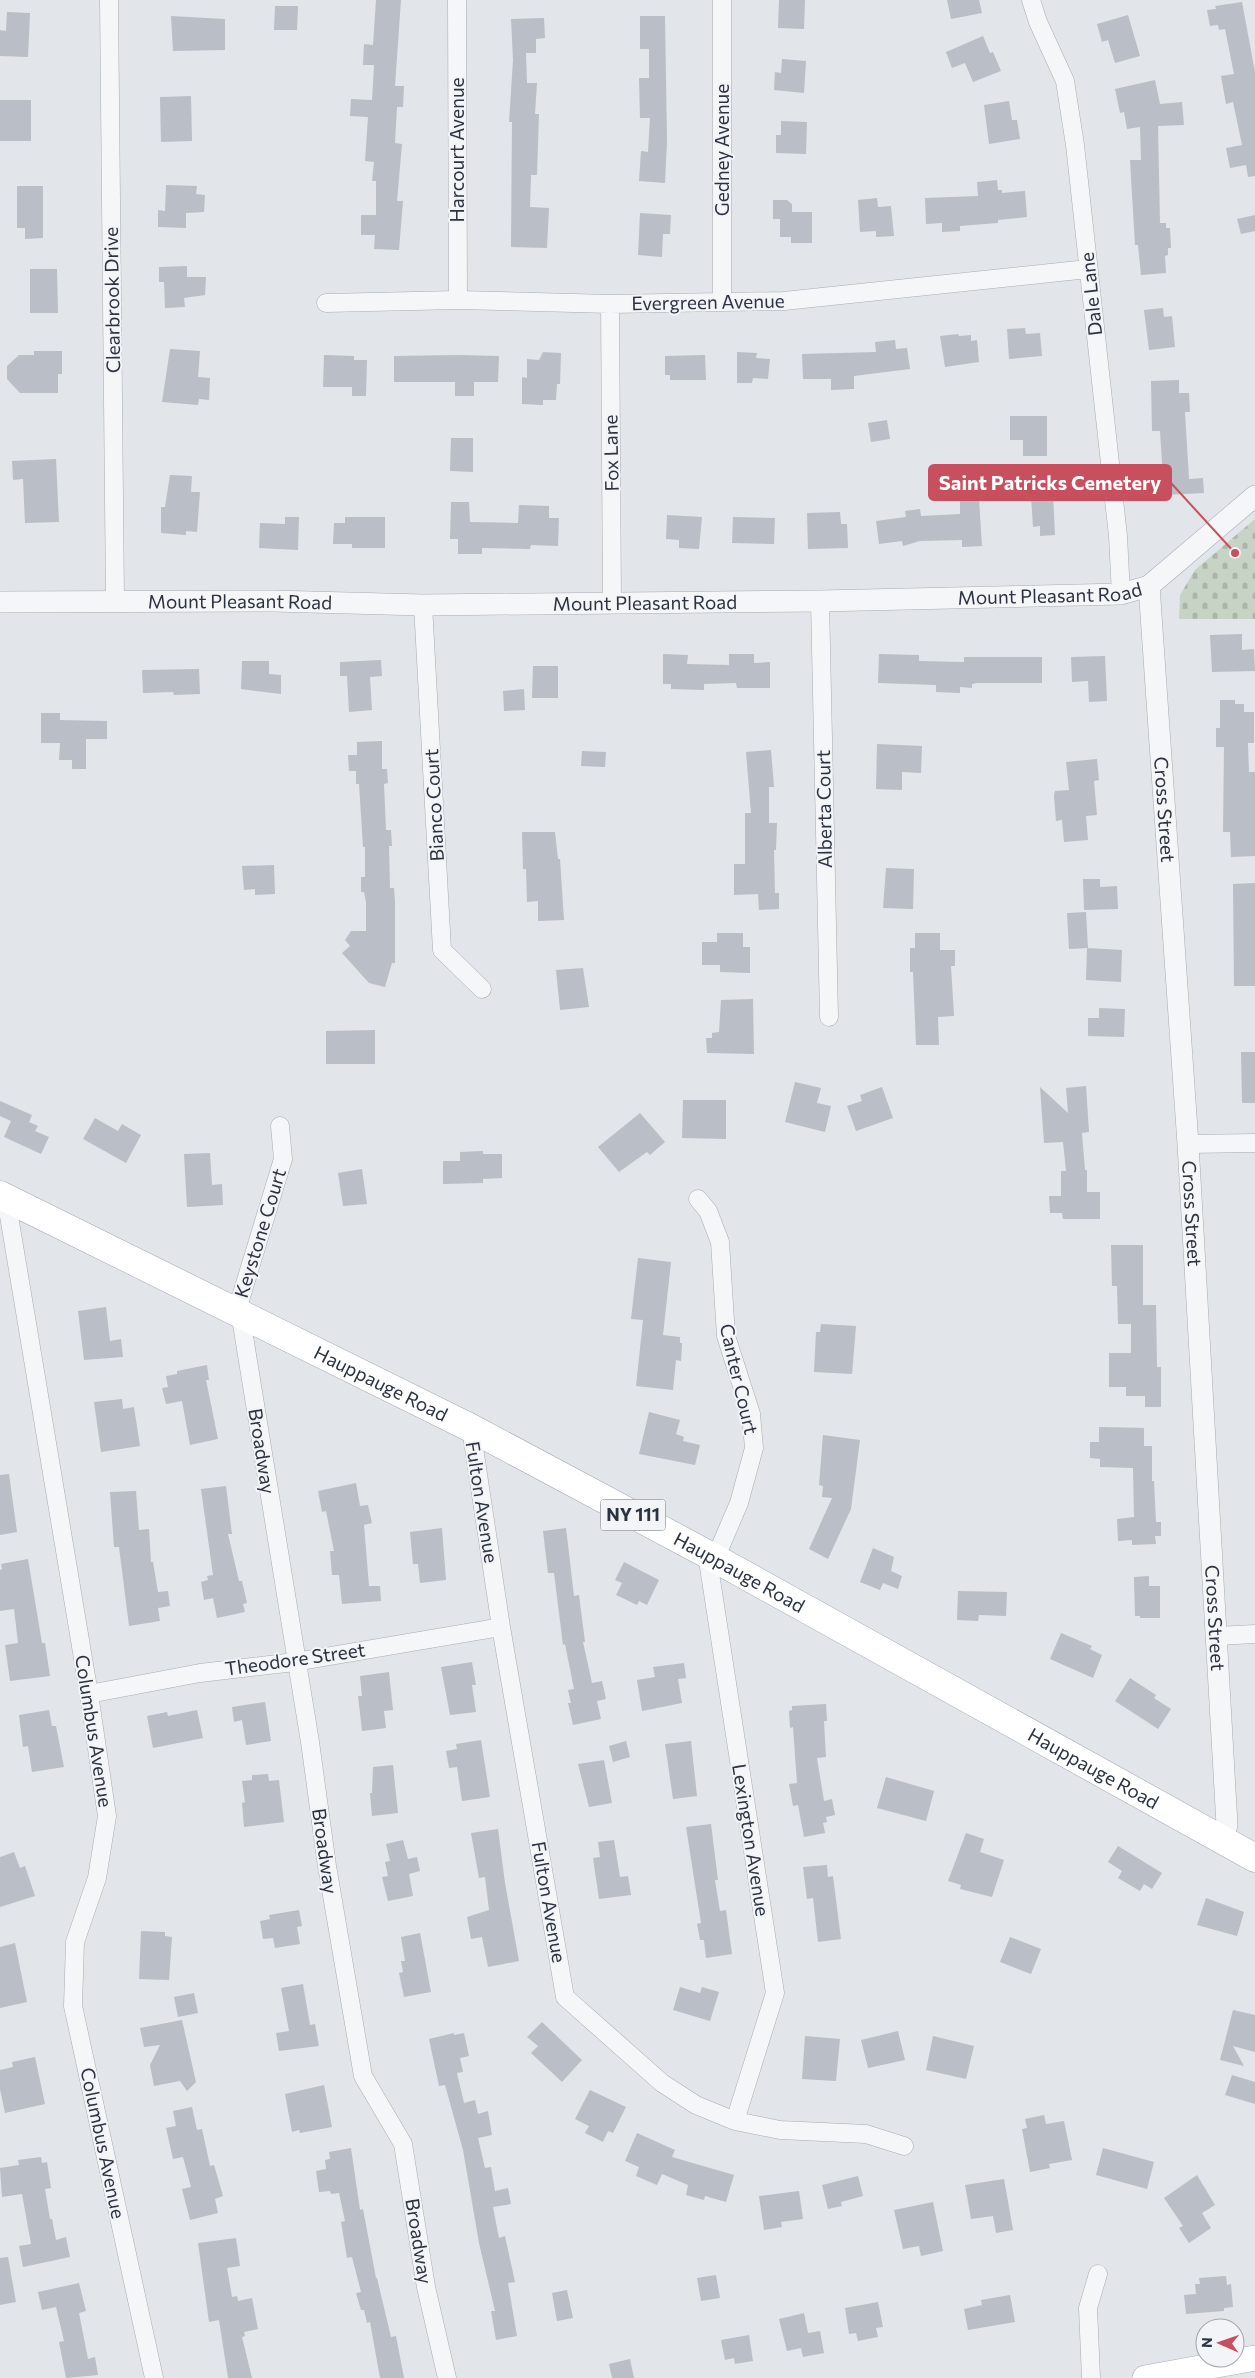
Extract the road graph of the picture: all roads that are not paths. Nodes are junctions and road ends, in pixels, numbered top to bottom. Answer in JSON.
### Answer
{"nodes":[{"id":1,"x":108,"y":0,"type":"edge"},
{"id":2,"x":457,"y":0,"type":"edge"},
{"id":3,"x":722,"y":0,"type":"edge"},
{"id":4,"x":1032,"y":0,"type":"edge"},
{"id":5,"x":1088,"y":269,"type":"junction"},
{"id":6,"x":458,"y":300,"type":"junction"},
{"id":7,"x":722,"y":301,"type":"junction"},
{"id":8,"x":326,"y":303,"type":"dead end"},
{"id":9,"x":610,"y":304,"type":"junction"},
{"id":10,"x":1255,"y":496,"type":"edge"},
{"id":11,"x":1149,"y":586,"type":"junction"},
{"id":12,"x":1121,"y":594,"type":"junction"},
{"id":13,"x":820,"y":600,"type":"junction"},
{"id":14,"x":115,"y":601,"type":"junction"},
{"id":15,"x":0,"y":602,"type":"edge"},
{"id":16,"x":612,"y":603,"type":"junction"},
{"id":17,"x":423,"y":605,"type":"junction"},
{"id":18,"x":482,"y":989,"type":"dead end"},
{"id":19,"x":829,"y":1017,"type":"dead end"},
{"id":20,"x":280,"y":1126,"type":"dead end"},
{"id":21,"x":1255,"y":1143,"type":"edge"},
{"id":22,"x":1188,"y":1144,"type":"junction"},
{"id":23,"x":3,"y":1196,"type":"edge"},
{"id":24,"x":698,"y":1198,"type":"dead end"},
{"id":25,"x":238,"y":1311,"type":"junction"},
{"id":26,"x":471,"y":1428,"type":"junction"},
{"id":27,"x":711,"y":1557,"type":"junction"},
{"id":28,"x":501,"y":1627,"type":"junction"},
{"id":29,"x":1255,"y":1634,"type":"edge"},
{"id":30,"x":1217,"y":1636,"type":"junction"},
{"id":31,"x":295,"y":1662,"type":"junction"},
{"id":32,"x":89,"y":1694,"type":"junction"},
{"id":33,"x":1220,"y":1839,"type":"junction"},
{"id":34,"x":1255,"y":1858,"type":"edge"},
{"id":35,"x":735,"y":2121,"type":"junction"},
{"id":36,"x":904,"y":2146,"type":"dead end"},
{"id":37,"x":1098,"y":2274,"type":"dead end"},
{"id":38,"x":1255,"y":2358,"type":"edge"},
{"id":39,"x":154,"y":2378,"type":"edge"},
{"id":40,"x":447,"y":2378,"type":"edge"},
{"id":41,"x":1091,"y":2378,"type":"edge"},
{"id":42,"x":1145,"y":2378,"type":"edge"}],
"edges":[{"from":1,"to":14,"type":"street","name":"Clearbrook Drive"},
{"from":2,"to":6,"type":"street","name":"Harcourt Avenue"},
{"from":3,"to":7,"type":"street","name":"Gedney Avenue"},
{"from":4,"to":5,"type":"street","name":"Dale Lane"},
{"from":5,"to":7,"type":"street","name":"Evergreen Avenue"},
{"from":5,"to":12,"type":"street","name":"Dale Lane"},
{"from":6,"to":8,"type":"street","name":"Evergreen Avenue"},
{"from":6,"to":9,"type":"street","name":"Evergreen Avenue"},
{"from":7,"to":9,"type":"street","name":"Evergreen Avenue"},
{"from":9,"to":16,"type":"street","name":"Fox Lane"},
{"from":10,"to":11,"type":"street","name":"Mount Pleasant Road"},
{"from":11,"to":12,"type":"street","name":"Mount Pleasant Road"},
{"from":11,"to":22,"type":"street","name":"Cross Street"},
{"from":12,"to":13,"type":"street","name":"Mount Pleasant Road"},
{"from":13,"to":16,"type":"street","name":"Mount Pleasant Road"},
{"from":13,"to":19,"type":"street","name":"Alberta Court"},
{"from":14,"to":15,"type":"street","name":"Mount Pleasant Road"},
{"from":14,"to":17,"type":"street","name":"Mount Pleasant Road"},
{"from":16,"to":17,"type":"street","name":"Mount Pleasant Road"},
{"from":17,"to":18,"type":"street","name":"Bianco Court"},
{"from":20,"to":25,"type":"street","name":"Keystone Court"},
{"from":21,"to":22,"type":"street"},
{"from":22,"to":30,"type":"street","name":"Cross Street"},
{"from":23,"to":25,"type":"main road","name":"Hauppauge Road","number":"NY 111"},
{"from":23,"to":32,"type":"street","name":"Columbus Avenue"},
{"from":24,"to":27,"type":"street","name":"Canter Court"},
{"from":25,"to":26,"type":"main road","name":"Hauppauge Road","number":"NY 111"},
{"from":25,"to":31,"type":"street","name":"Broadway"},
{"from":26,"to":27,"type":"main road","name":"Hauppauge Road","number":"NY 111"},
{"from":26,"to":28,"type":"street","name":"Fulton Avenue"},
{"from":27,"to":33,"type":"main road","name":"Hauppauge Road","number":"NY 111"},
{"from":27,"to":35,"type":"street","name":"Lexington Avenue"},
{"from":28,"to":31,"type":"street","name":"Theodore Street"},
{"from":28,"to":35,"type":"street","name":"Fulton Avenue"},
{"from":29,"to":30,"type":"street"},
{"from":30,"to":33,"type":"street","name":"Cross Street"},
{"from":31,"to":32,"type":"street","name":"Theodore Street"},
{"from":31,"to":40,"type":"street","name":"Broadway"},
{"from":32,"to":39,"type":"street","name":"Columbus Avenue"},
{"from":33,"to":34,"type":"main road","name":"Hauppauge Road","number":"NY 111"},
{"from":35,"to":36,"type":"street","name":"Fulton Avenue"},
{"from":37,"to":41,"type":"street"},
{"from":38,"to":42,"type":"main road"}]}
